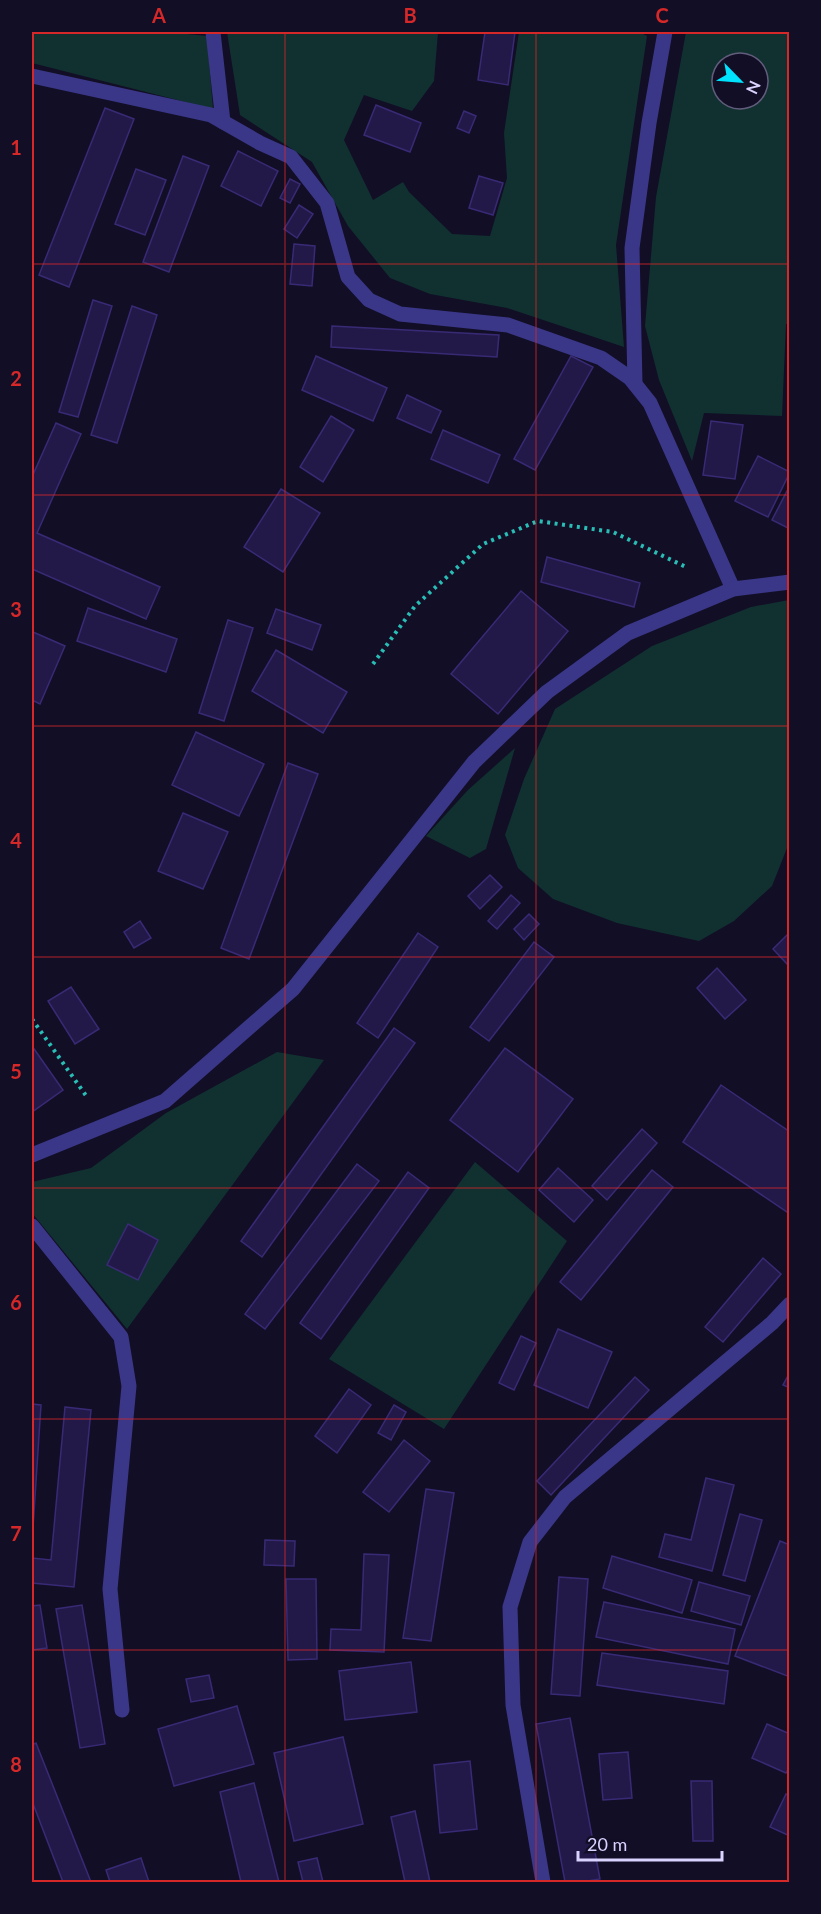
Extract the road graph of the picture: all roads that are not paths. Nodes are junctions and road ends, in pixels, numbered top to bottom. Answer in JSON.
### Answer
{"nodes":[{"id":1,"x":213,"y":32,"type":"edge"},
{"id":2,"x":664,"y":32,"type":"edge"},
{"id":3,"x":32,"y":76,"type":"edge"},
{"id":4,"x":223,"y":122,"type":"junction"},
{"id":5,"x":635,"y":384,"type":"junction"},
{"id":6,"x":789,"y":582,"type":"edge"},
{"id":7,"x":733,"y":589,"type":"junction"},
{"id":8,"x":32,"y":1155,"type":"edge"},
{"id":9,"x":32,"y":1226,"type":"edge"},
{"id":10,"x":789,"y":1304,"type":"edge"},
{"id":11,"x":122,"y":1710,"type":"dead end"},
{"id":12,"x":543,"y":1882,"type":"edge"}],
"edges":[{"from":1,"to":4,"type":"street"},
{"from":2,"to":5,"type":"street"},
{"from":3,"to":4,"type":"street"},
{"from":4,"to":5,"type":"street"},
{"from":5,"to":7,"type":"street"},
{"from":6,"to":7,"type":"street"},
{"from":7,"to":8,"type":"street"},
{"from":9,"to":11,"type":"street"},
{"from":10,"to":12,"type":"street"}]}
